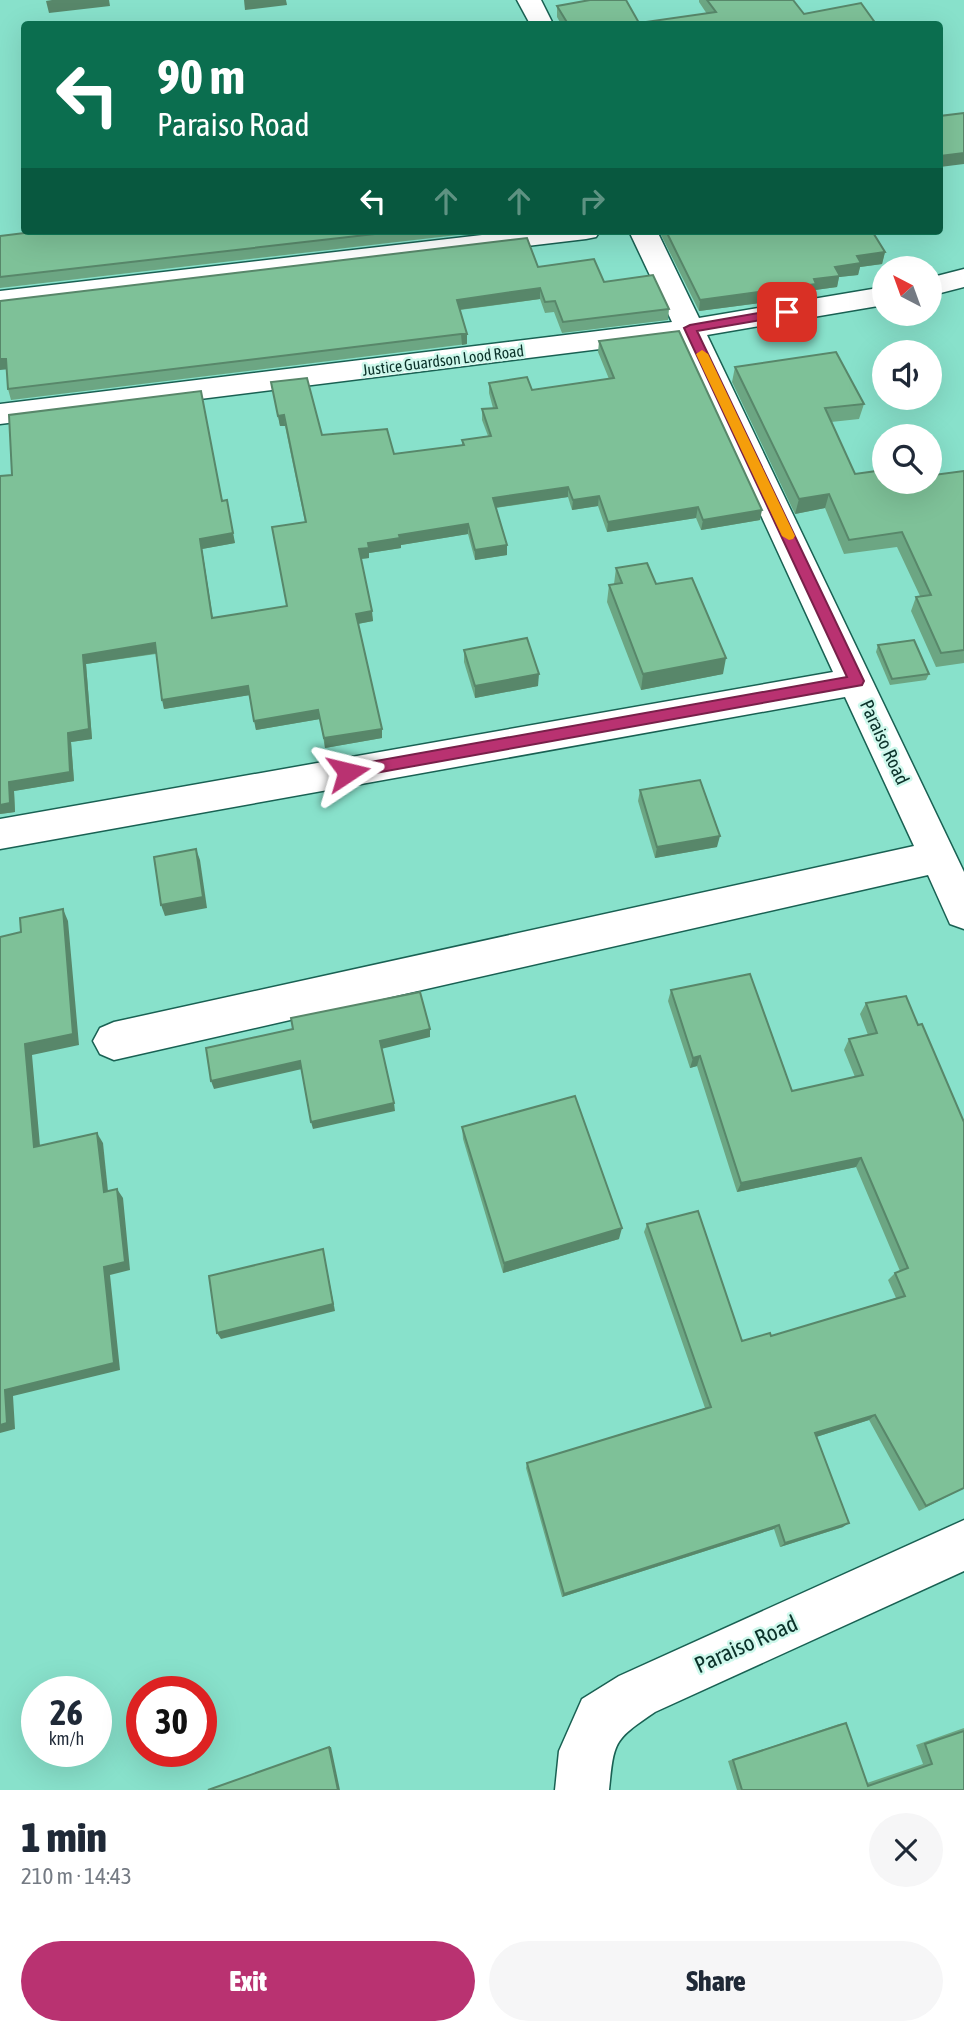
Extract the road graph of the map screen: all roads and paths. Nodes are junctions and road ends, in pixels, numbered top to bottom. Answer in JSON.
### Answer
{"nodes":[{"id":1,"x":529,"y":0,"type":"edge"},
{"id":2,"x":540,"y":21,"type":"edge"},
{"id":3,"x":552,"y":235,"type":"edge"},
{"id":4,"x":645,"y":235,"type":"edge"},
{"id":5,"x":964,"y":278,"type":"edge"},
{"id":6,"x":942,"y":283,"type":"edge"},
{"id":7,"x":872,"y":298,"type":"edge"},
{"id":8,"x":0,"y":300,"type":"edge"},
{"id":9,"x":690,"y":328,"type":"junction"},
{"id":10,"x":0,"y":414,"type":"edge"},
{"id":11,"x":856,"y":681,"type":"junction"},
{"id":12,"x":0,"y":834,"type":"edge"},
{"id":13,"x":939,"y":857,"type":"junction"},
{"id":14,"x":964,"y":912,"type":"edge"},
{"id":15,"x":114,"y":1041,"type":"dead end"},
{"id":16,"x":964,"y":1545,"type":"edge"},
{"id":17,"x":582,"y":1790,"type":"edge"}],
"edges":[{"from":1,"to":2,"type":"street"},
{"from":3,"to":8,"type":"street"},
{"from":4,"to":9,"type":"street","name":"Paraiso Road"},
{"from":5,"to":6,"type":"street"},
{"from":7,"to":9,"type":"street","name":"Justice Guardson Lood Road"},
{"from":9,"to":10,"type":"street","name":"Justice Guardson Lood Road"},
{"from":9,"to":11,"type":"street","name":"Paraiso Road"},
{"from":11,"to":12,"type":"street"},
{"from":11,"to":13,"type":"street","name":"Paraiso Road"},
{"from":13,"to":14,"type":"street","name":"Paraiso Road"},
{"from":13,"to":15,"type":"street"},
{"from":16,"to":17,"type":"street","name":"Paraiso Road"}]}
